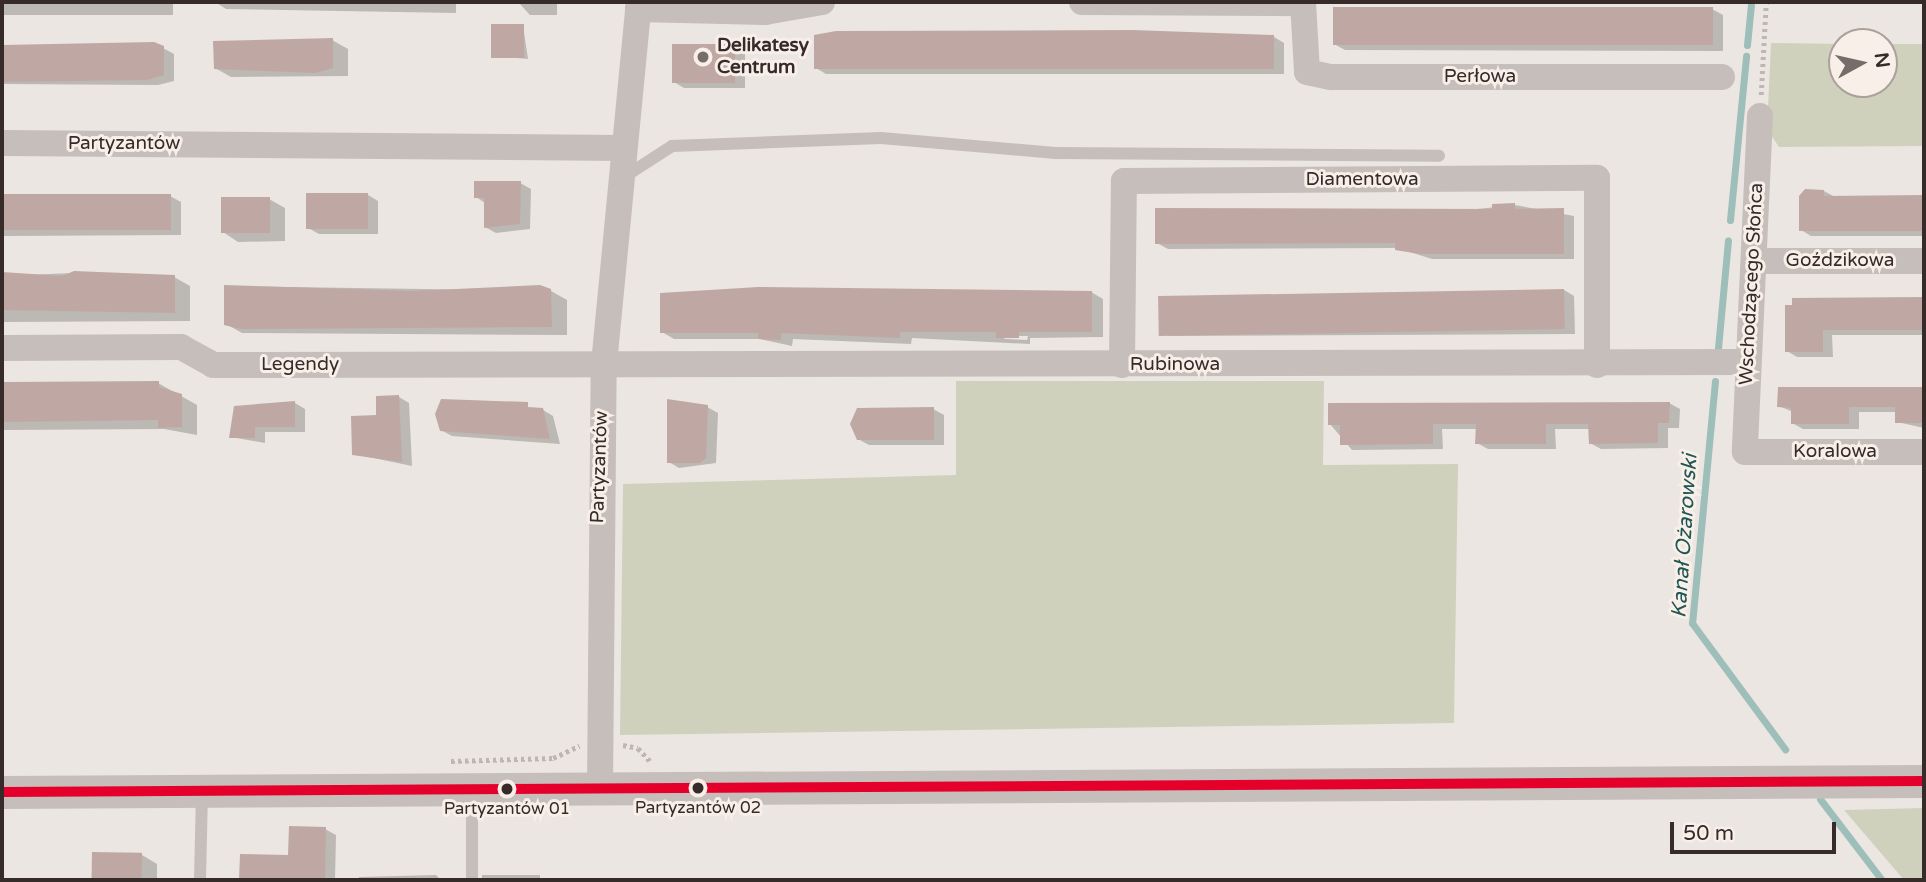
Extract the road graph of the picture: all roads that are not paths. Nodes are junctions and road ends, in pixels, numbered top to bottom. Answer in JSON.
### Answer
{"nodes":[{"id":1,"x":822,"y":2,"type":"edge"},
{"id":2,"x":1082,"y":2,"type":"edge"},
{"id":3,"x":1303,"y":2,"type":"edge"},
{"id":4,"x":639,"y":5,"type":"edge"},
{"id":5,"x":1722,"y":77,"type":"dead end"},
{"id":6,"x":1760,"y":116,"type":"road end"},
{"id":7,"x":2,"y":143,"type":"edge"},
{"id":8,"x":624,"y":148,"type":"junction"},
{"id":9,"x":1439,"y":156,"type":"dead end"},
{"id":10,"x":620,"y":179,"type":"junction"},
{"id":11,"x":1756,"y":261,"type":"junction"},
{"id":12,"x":1924,"y":261,"type":"edge"},
{"id":13,"x":2,"y":348,"type":"edge"},
{"id":14,"x":1745,"y":362,"type":"junction"},
{"id":15,"x":604,"y":365,"type":"junction"},
{"id":16,"x":1122,"y":365,"type":"junction"},
{"id":17,"x":1598,"y":365,"type":"junction"},
{"id":18,"x":1745,"y":452,"type":"joint"},
{"id":19,"x":1924,"y":452,"type":"edge"},
{"id":20,"x":1924,"y":781,"type":"edge"},
{"id":21,"x":600,"y":788,"type":"junction"},
{"id":22,"x":472,"y":789,"type":"junction"},
{"id":23,"x":202,"y":791,"type":"junction"},
{"id":24,"x":2,"y":792,"type":"edge"},
{"id":25,"x":200,"y":880,"type":"edge"},
{"id":26,"x":472,"y":880,"type":"edge"}],
"edges":[{"from":1,"to":4,"type":"street"},
{"from":2,"to":3,"type":"street"},
{"from":3,"to":5,"type":"street","name":"Perłowa"},
{"from":4,"to":8,"type":"street","name":"Partyzantów"},
{"from":6,"to":11,"type":"street","name":"Wschodzącego Słońca"},
{"from":7,"to":8,"type":"street","name":"Partyzantów"},
{"from":8,"to":10,"type":"street","name":"Partyzantów"},
{"from":9,"to":10,"type":"lane"},
{"from":10,"to":15,"type":"street","name":"Partyzantów"},
{"from":11,"to":12,"type":"street","name":"Goździkowa"},
{"from":11,"to":14,"type":"street","name":"Wschodzącego Słońca"},
{"from":13,"to":15,"type":"street","name":"Legendy"},
{"from":14,"to":17,"type":"street","name":"Rubinowa"},
{"from":14,"to":18,"type":"street","name":"Wschodzącego Słońca"},
{"from":15,"to":16,"type":"street","name":"Rubinowa"},
{"from":15,"to":21,"type":"street","name":"Partyzantów"},
{"from":16,"to":17,"type":"street","name":"Rubinowa"},
{"from":16,"to":17,"type":"street","name":"Diamentowa"},
{"from":18,"to":19,"type":"street","name":"Koralowa"},
{"from":20,"to":21,"type":"street"},
{"from":21,"to":22,"type":"street"},
{"from":22,"to":23,"type":"street"},
{"from":22,"to":26,"type":"lane"},
{"from":23,"to":24,"type":"street"},
{"from":23,"to":25,"type":"lane"}]}
